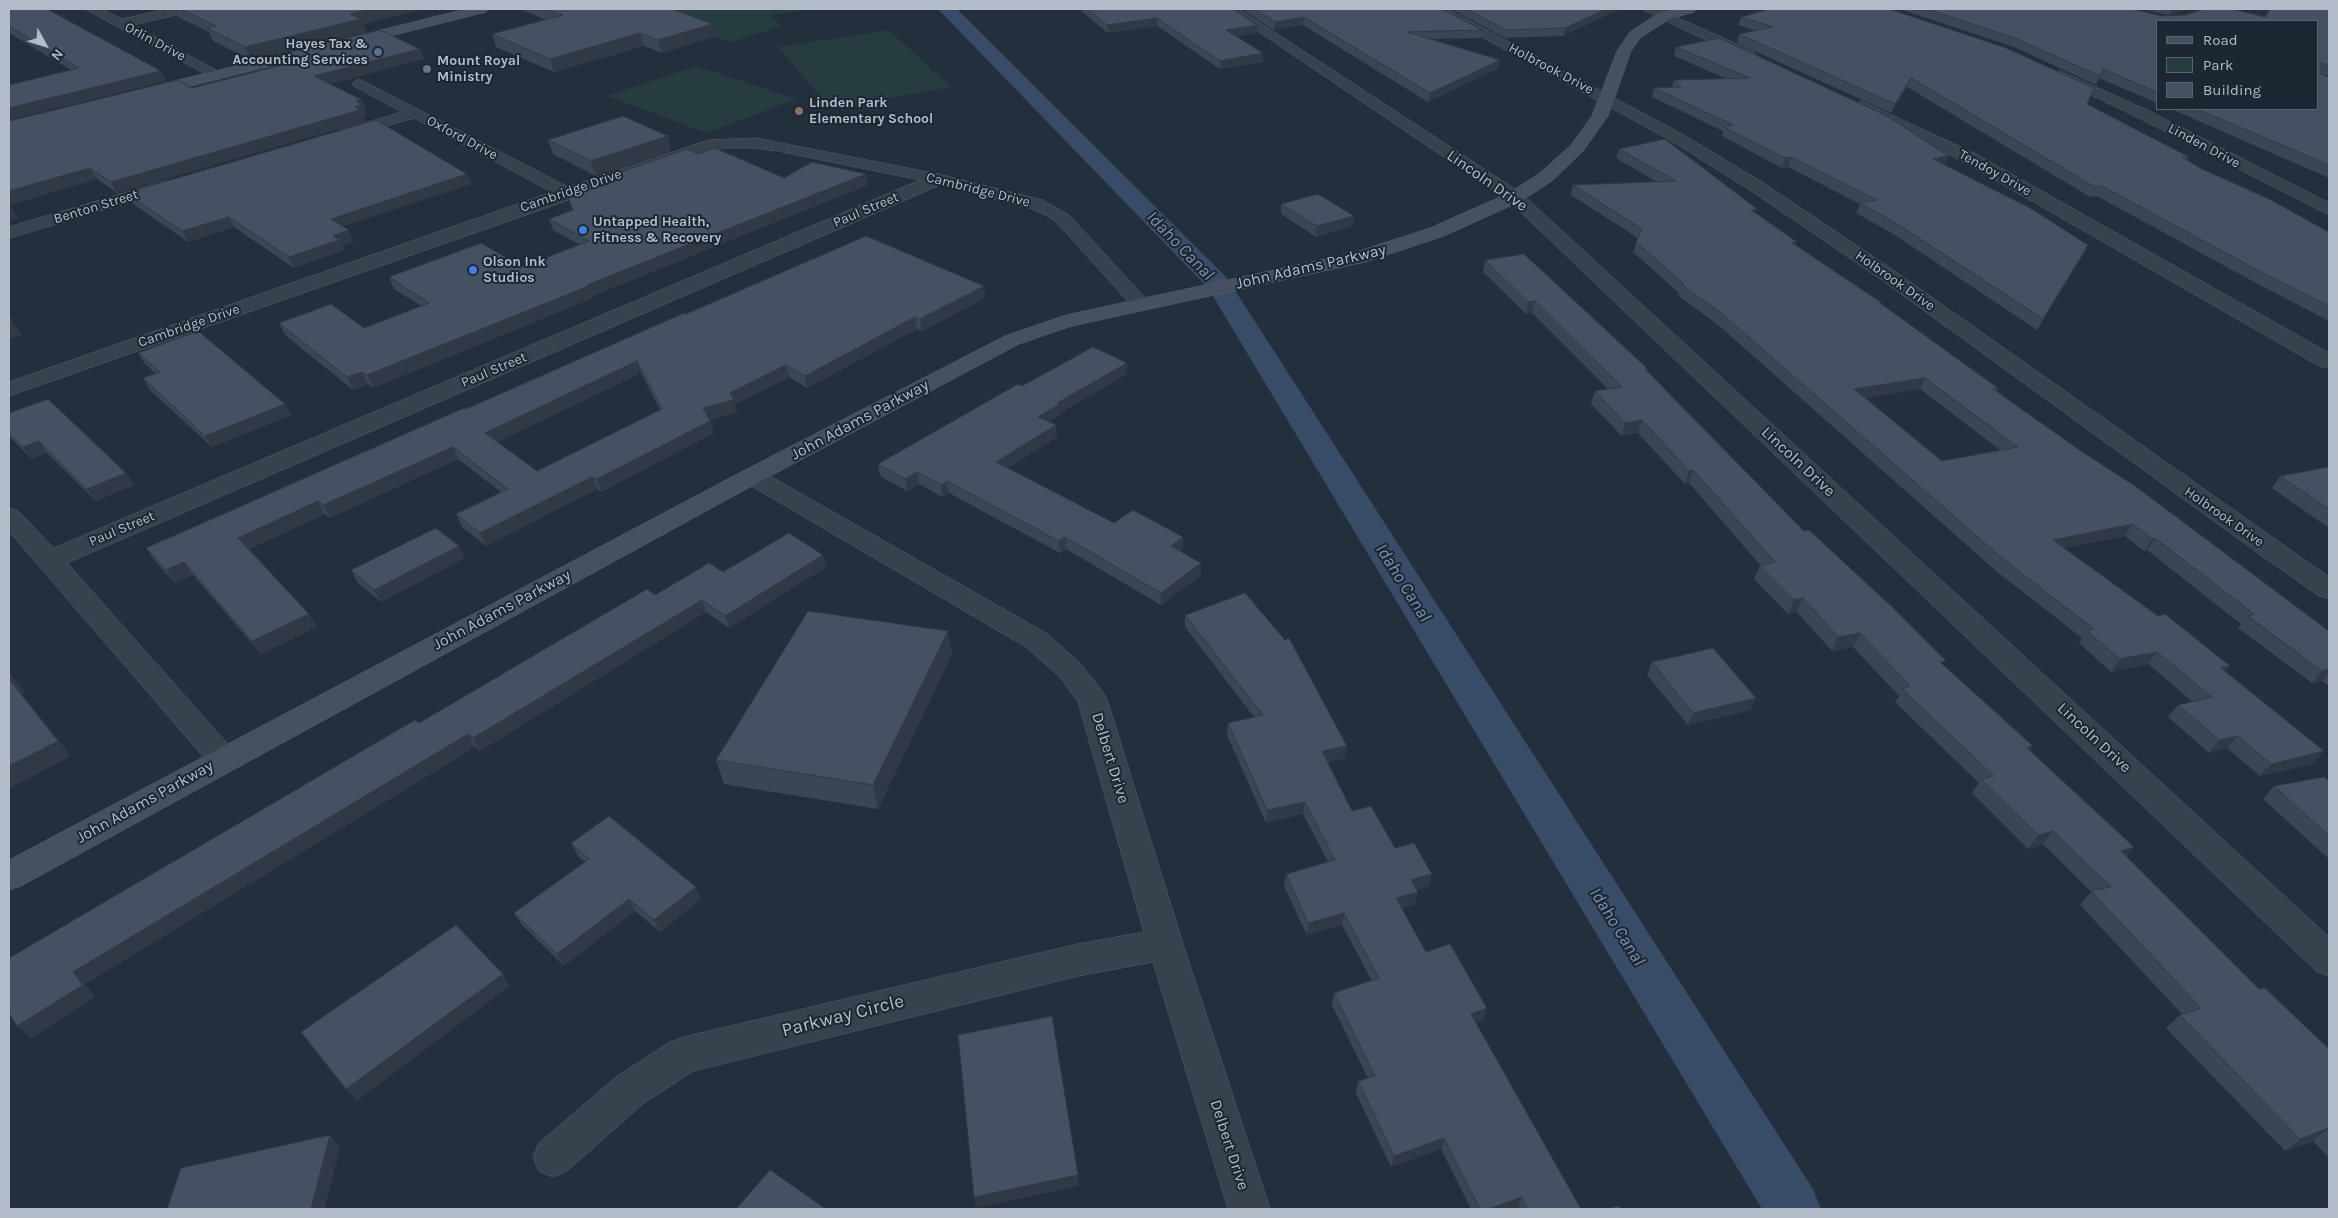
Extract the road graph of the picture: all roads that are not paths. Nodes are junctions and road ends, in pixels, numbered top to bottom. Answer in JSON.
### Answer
{"nodes":[{"id":1,"x":92,"y":9,"type":"edge"},
{"id":2,"x":184,"y":9,"type":"edge"},
{"id":3,"x":481,"y":9,"type":"edge"},
{"id":4,"x":1231,"y":9,"type":"edge"},
{"id":5,"x":1438,"y":9,"type":"edge"},
{"id":6,"x":1648,"y":9,"type":"edge"},
{"id":7,"x":1690,"y":9,"type":"edge"},
{"id":8,"x":1664,"y":16,"type":"junction"},
{"id":9,"x":120,"y":24,"type":"junction"},
{"id":10,"x":1762,"y":60,"type":"edge"},
{"id":11,"x":2042,"y":68,"type":"edge"},
{"id":12,"x":218,"y":75,"type":"junction"},
{"id":13,"x":359,"y":83,"type":"edge"},
{"id":14,"x":134,"y":96,"type":"edge"},
{"id":15,"x":1605,"y":98,"type":"junction"},
{"id":16,"x":1849,"y":100,"type":"edge"},
{"id":17,"x":414,"y":113,"type":"junction"},
{"id":18,"x":327,"y":138,"type":"edge"},
{"id":19,"x":938,"y":180,"type":"junction"},
{"id":20,"x":177,"y":183,"type":"edge"},
{"id":21,"x":567,"y":192,"type":"junction"},
{"id":22,"x":1515,"y":197,"type":"junction"},
{"id":23,"x":2329,"y":210,"type":"edge"},
{"id":24,"x":9,"y":233,"type":"edge"},
{"id":25,"x":1141,"y":304,"type":"junction"},
{"id":26,"x":2329,"y":362,"type":"edge"},
{"id":27,"x":9,"y":389,"type":"edge"},
{"id":28,"x":752,"y":476,"type":"junction"},
{"id":29,"x":9,"y":516,"type":"edge"},
{"id":30,"x":50,"y":560,"type":"junction"},
{"id":31,"x":2329,"y":590,"type":"edge"},
{"id":32,"x":224,"y":759,"type":"junction"},
{"id":33,"x":9,"y":876,"type":"edge"},
{"id":34,"x":1165,"y":944,"type":"junction"},
{"id":35,"x":2329,"y":960,"type":"edge"},
{"id":36,"x":553,"y":1157,"type":"dead end"},
{"id":37,"x":1249,"y":1209,"type":"edge"}],
"edges":[{"from":1,"to":9,"type":"street","name":"Orlin Drive"},
{"from":2,"to":9,"type":"street"},
{"from":3,"to":12,"type":"street"},
{"from":4,"to":22,"type":"street","name":"Lincoln Drive"},
{"from":5,"to":15,"type":"street","name":"Holbrook Drive"},
{"from":6,"to":8,"type":"street"},
{"from":7,"to":8,"type":"street","name":"John Adams Parkway"},
{"from":8,"to":10,"type":"street"},
{"from":8,"to":15,"type":"street","name":"John Adams Parkway"},
{"from":9,"to":12,"type":"street","name":"Orlin Drive"},
{"from":11,"to":23,"type":"street","name":"Linden Drive"},
{"from":12,"to":14,"type":"street"},
{"from":13,"to":17,"type":"street","name":"Oxford Drive"},
{"from":15,"to":22,"type":"street","name":"John Adams Parkway"},
{"from":15,"to":31,"type":"street","name":"Holbrook Drive"},
{"from":16,"to":26,"type":"street","name":"Tendoy Drive"},
{"from":17,"to":18,"type":"street"},
{"from":17,"to":21,"type":"street","name":"Oxford Drive"},
{"from":19,"to":21,"type":"street","name":"Cambridge Drive"},
{"from":19,"to":25,"type":"street","name":"Cambridge Drive"},
{"from":19,"to":30,"type":"street","name":"Paul Street"},
{"from":20,"to":24,"type":"street","name":"Benton Street"},
{"from":21,"to":27,"type":"street","name":"Cambridge Drive"},
{"from":22,"to":25,"type":"street","name":"John Adams Parkway"},
{"from":22,"to":35,"type":"street","name":"Lincoln Drive"},
{"from":25,"to":28,"type":"street","name":"John Adams Parkway"},
{"from":28,"to":32,"type":"street","name":"John Adams Parkway"},
{"from":28,"to":34,"type":"street","name":"Delbert Drive"},
{"from":29,"to":30,"type":"street"},
{"from":30,"to":32,"type":"street"},
{"from":32,"to":33,"type":"street","name":"John Adams Parkway"},
{"from":34,"to":36,"type":"street","name":"Parkway Circle"},
{"from":34,"to":37,"type":"street","name":"Delbert Drive"}]}
